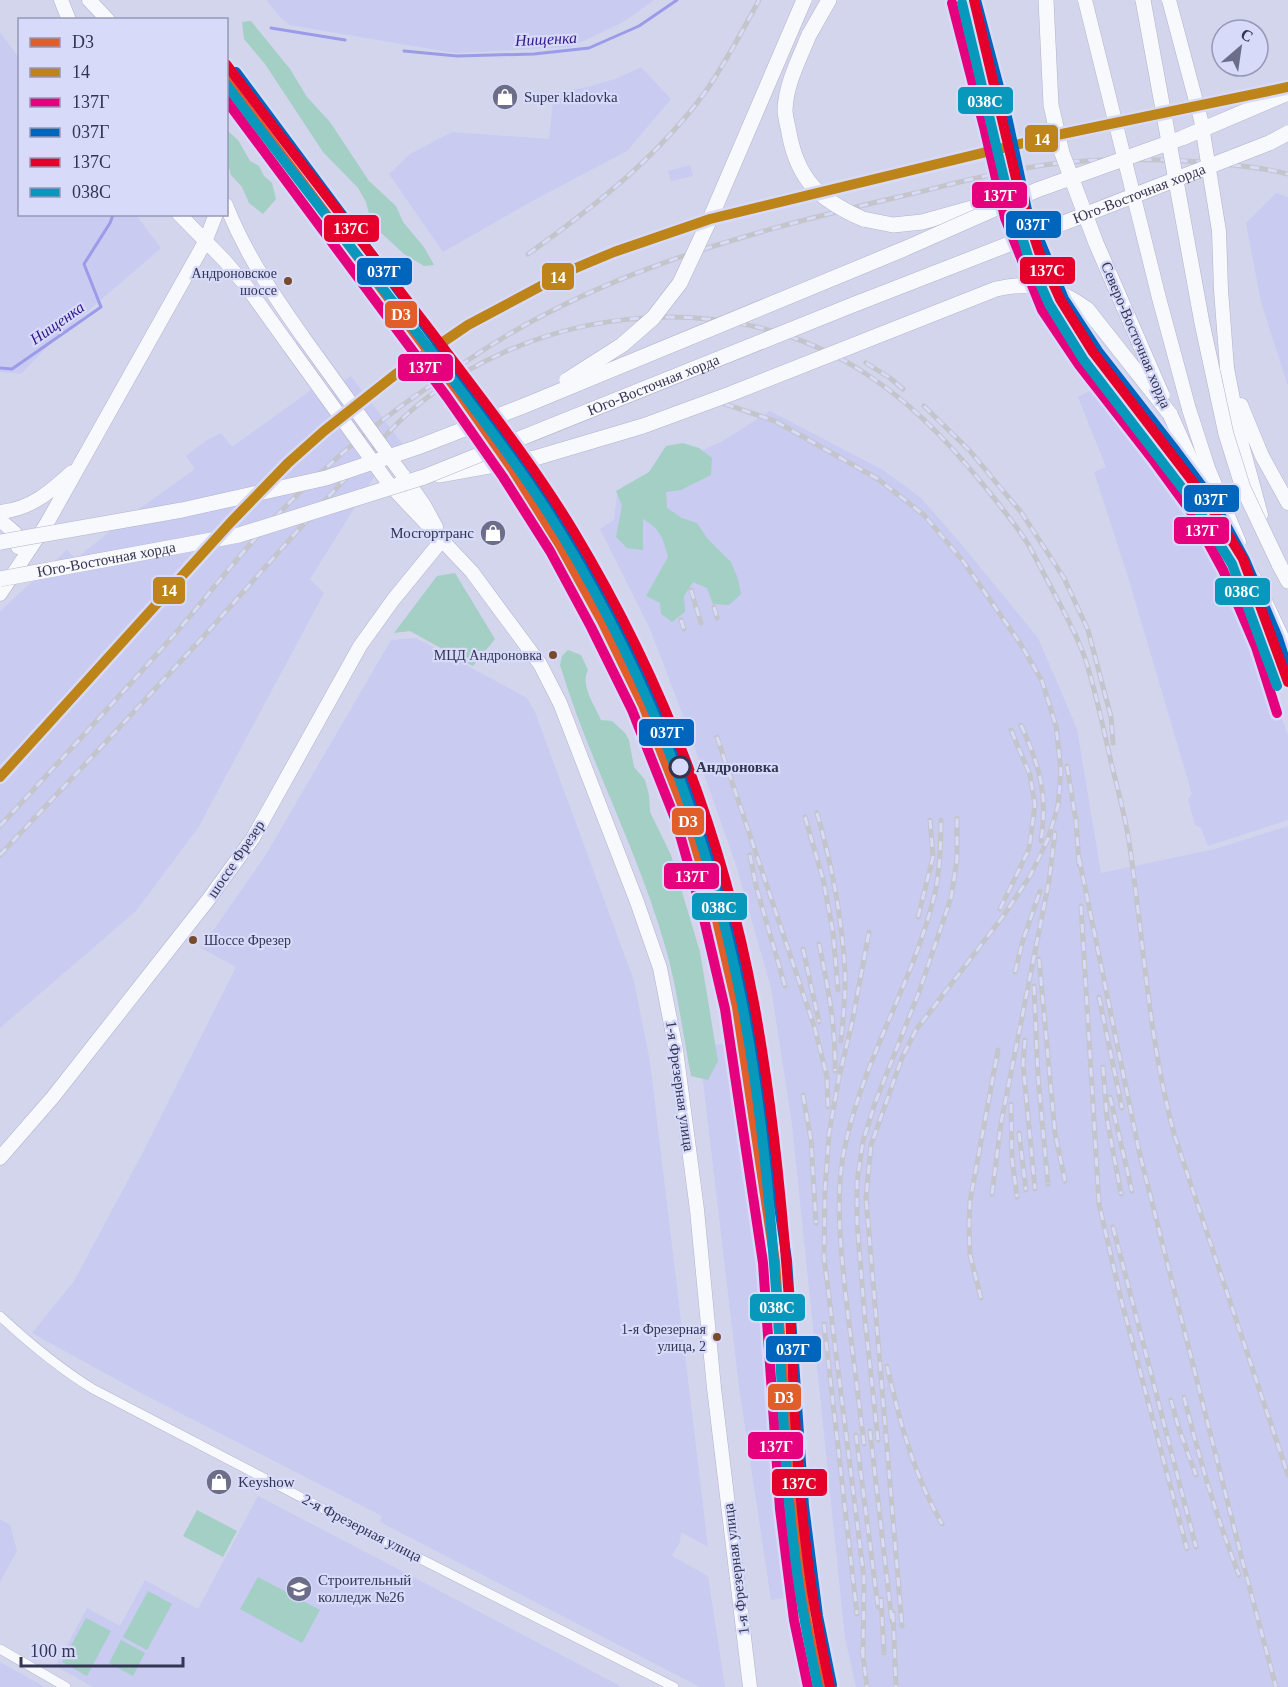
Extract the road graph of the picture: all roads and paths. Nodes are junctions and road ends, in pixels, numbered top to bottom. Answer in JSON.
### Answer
{"nodes":[{"id":1,"x":61,"y":0,"type":"edge"},
{"id":2,"x":89,"y":0,"type":"edge"},
{"id":3,"x":804,"y":0,"type":"edge"},
{"id":4,"x":829,"y":0,"type":"edge"},
{"id":5,"x":1046,"y":0,"type":"edge"},
{"id":6,"x":1085,"y":0,"type":"edge"},
{"id":7,"x":1143,"y":0,"type":"edge"},
{"id":8,"x":1169,"y":0,"type":"edge"},
{"id":9,"x":68,"y":18,"type":"edge"},
{"id":10,"x":106,"y":18,"type":"edge"},
{"id":11,"x":1288,"y":93,"type":"edge"},
{"id":12,"x":1288,"y":133,"type":"edge"},
{"id":13,"x":1037,"y":190,"type":"junction"},
{"id":14,"x":228,"y":210,"type":"edge"},
{"id":15,"x":181,"y":216,"type":"edge"},
{"id":16,"x":215,"y":216,"type":"edge"},
{"id":17,"x":206,"y":242,"type":"junction"},
{"id":18,"x":1227,"y":368,"type":"junction"},
{"id":19,"x":526,"y":405,"type":"junction"},
{"id":20,"x":1170,"y":414,"type":"junction"},
{"id":21,"x":82,"y":462,"type":"junction"},
{"id":22,"x":424,"y":477,"type":"junction"},
{"id":23,"x":1288,"y":503,"type":"edge"},
{"id":24,"x":0,"y":512,"type":"edge"},
{"id":25,"x":0,"y":520,"type":"edge"},
{"id":26,"x":442,"y":540,"type":"junction"},
{"id":27,"x":0,"y":542,"type":"edge"},
{"id":28,"x":1279,"y":564,"type":"junction"},
{"id":29,"x":15,"y":570,"type":"junction"},
{"id":30,"x":0,"y":579,"type":"edge"},
{"id":31,"x":1254,"y":579,"type":"junction"},
{"id":32,"x":1288,"y":581,"type":"edge"},
{"id":33,"x":0,"y":594,"type":"edge"},
{"id":34,"x":1288,"y":651,"type":"edge"},
{"id":35,"x":0,"y":1158,"type":"edge"},
{"id":36,"x":0,"y":1316,"type":"edge"},
{"id":37,"x":0,"y":1649,"type":"edge"},
{"id":38,"x":66,"y":1687,"type":"edge"},
{"id":39,"x":674,"y":1687,"type":"edge"},
{"id":40,"x":750,"y":1687,"type":"edge"}],
"edges":[{"from":1,"to":9,"type":"street"},
{"from":2,"to":10,"type":"street"},
{"from":3,"to":19,"type":"main road","bridge":true},
{"from":4,"to":13,"type":"main road","bridge":true},
{"from":5,"to":20,"type":"main road","name":"Северо-Восточная хорда","bridge":true},
{"from":6,"to":31,"type":"street","bridge":true},
{"from":7,"to":28,"type":"main road","bridge":true},
{"from":8,"to":18,"type":"street","bridge":true},
{"from":11,"to":13,"type":"main road","bridge":true},
{"from":12,"to":22,"type":"main road","name":"Юго-Восточная хорда","bridge":true},
{"from":13,"to":19,"type":"main road","name":"Юго-Восточная хорда","bridge":true},
{"from":14,"to":26,"type":"street","name":"1-я Фрезерная улица","bridge":true},
{"from":15,"to":17,"type":"street","name":"1-я Фрезерная улица"},
{"from":16,"to":17,"type":"street"},
{"from":17,"to":21,"type":"street"},
{"from":17,"to":26,"type":"street","name":"1-я Фрезерная улица","bridge":true},
{"from":18,"to":23,"type":"street"},
{"from":18,"to":28,"type":"street","bridge":true},
{"from":19,"to":27,"type":"main road","name":"Юго-Восточная хорда","bridge":true},
{"from":20,"to":22,"type":"main road","bridge":true},
{"from":20,"to":31,"type":"main road","name":"Северо-Восточная хорда"},
{"from":21,"to":24,"type":"street"},
{"from":21,"to":29,"type":"street"},
{"from":22,"to":30,"type":"main road","name":"Юго-Восточная хорда","bridge":true},
{"from":25,"to":29,"type":"street"},
{"from":26,"to":35,"type":"street","name":"шоссе Фрезер"},
{"from":26,"to":40,"type":"street","name":"1-я Фрезерная улица"},
{"from":28,"to":32,"type":"main road"},
{"from":29,"to":33,"type":"street"},
{"from":31,"to":34,"type":"main road","name":"Северо-Восточная хорда"},
{"from":36,"to":39,"type":"street","name":"2-я Фрезерная улица"},
{"from":37,"to":38,"type":"street"}]}
